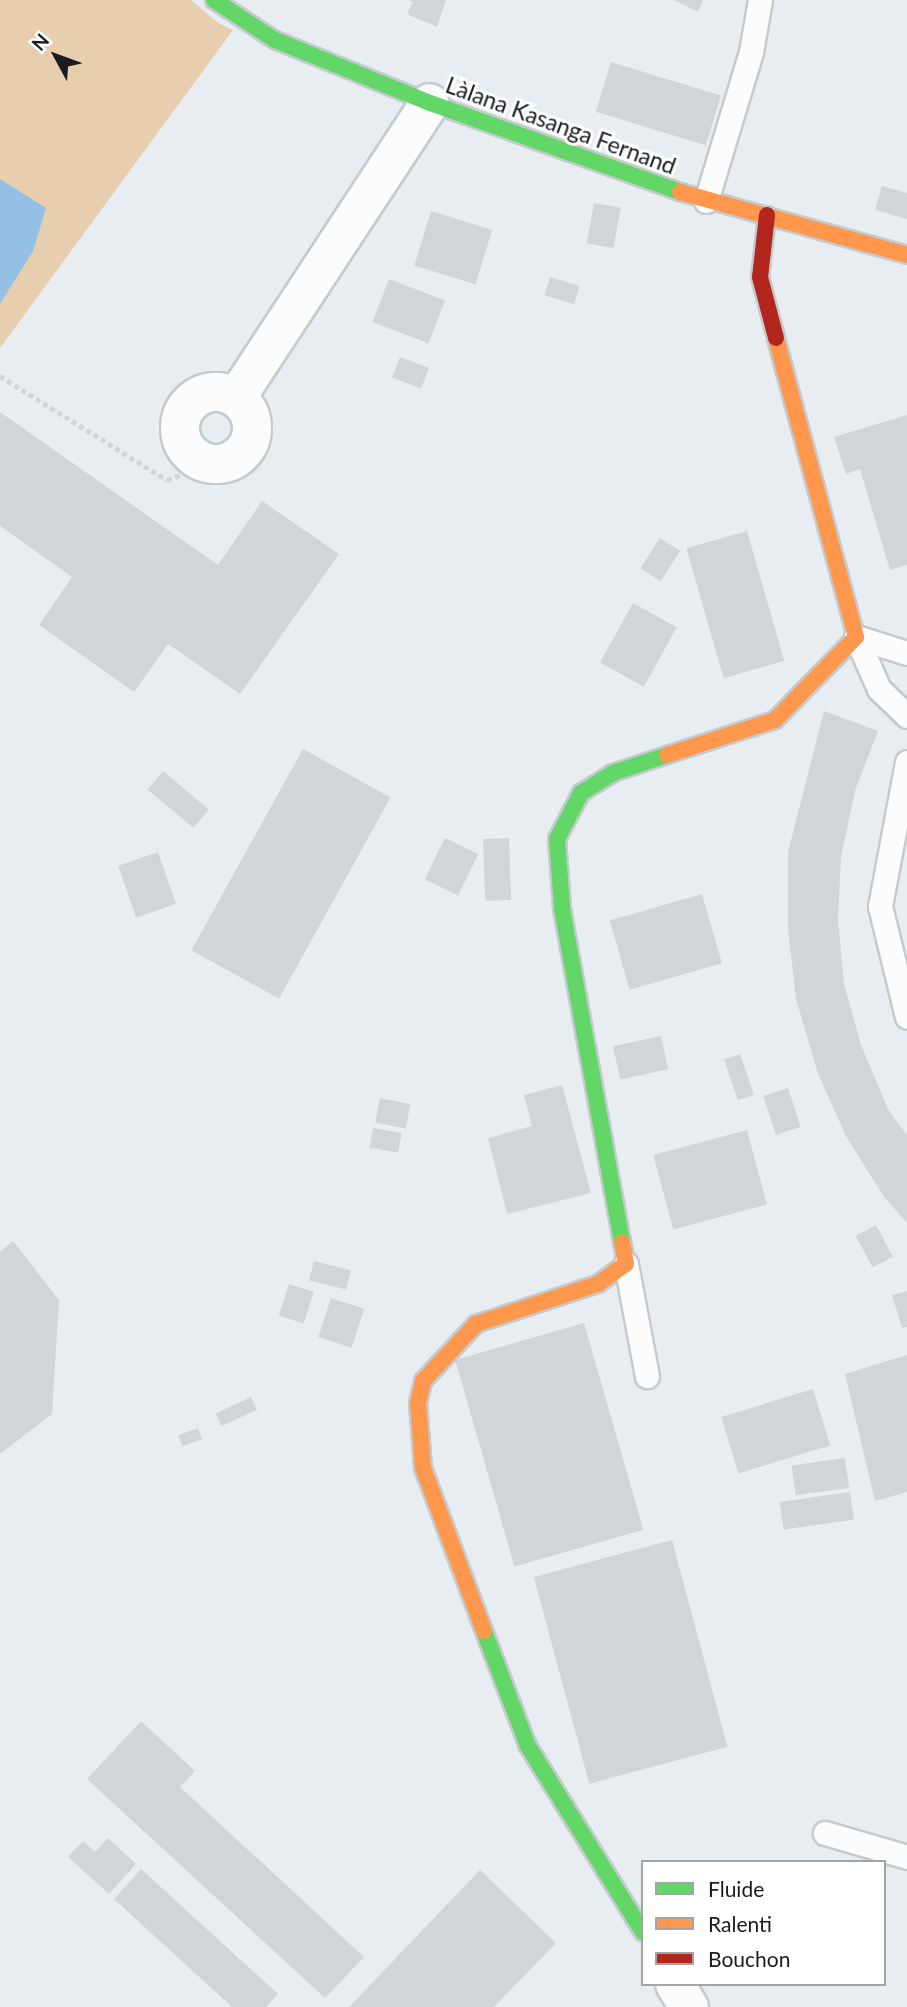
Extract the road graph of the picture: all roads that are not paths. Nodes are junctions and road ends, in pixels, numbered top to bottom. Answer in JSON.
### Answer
{"nodes":[{"id":1,"x":214,"y":0,"type":"edge"},
{"id":2,"x":760,"y":0,"type":"edge"},
{"id":3,"x":430,"y":103,"type":"junction"},
{"id":4,"x":706,"y":201,"type":"junction"},
{"id":5,"x":767,"y":215,"type":"junction"},
{"id":6,"x":907,"y":255,"type":"edge"},
{"id":7,"x":196,"y":460,"type":"road end"},
{"id":8,"x":856,"y":637,"type":"junction"},
{"id":9,"x":907,"y":653,"type":"edge"},
{"id":10,"x":907,"y":716,"type":"edge"},
{"id":11,"x":907,"y":762,"type":"edge"},
{"id":12,"x":907,"y":1017,"type":"edge"},
{"id":13,"x":626,"y":1264,"type":"junction"},
{"id":14,"x":647,"y":1376,"type":"dead end"},
{"id":15,"x":825,"y":1833,"type":"dead end"},
{"id":16,"x":907,"y":1857,"type":"edge"},
{"id":17,"x":641,"y":1929,"type":"edge"},
{"id":18,"x":676,"y":1986,"type":"edge"},
{"id":19,"x":689,"y":2007,"type":"edge"}],
"edges":[{"from":1,"to":3,"type":"street","name":"Làlana Kasanga Fernand"},
{"from":2,"to":4,"type":"lane"},
{"from":3,"to":4,"type":"street","name":"Làlana Kasanga Fernand"},
{"from":3,"to":7,"type":"street"},
{"from":4,"to":5,"type":"street","name":"Làlana Kasanga Fernand"},
{"from":5,"to":6,"type":"street","name":"Làlana Kasanga Fernand"},
{"from":5,"to":8,"type":"street"},
{"from":8,"to":9,"type":"lane"},
{"from":8,"to":10,"type":"lane"},
{"from":8,"to":13,"type":"street"},
{"from":11,"to":12,"type":"lane"},
{"from":13,"to":14,"type":"lane"},
{"from":13,"to":17,"type":"street"},
{"from":15,"to":16,"type":"lane"},
{"from":18,"to":19,"type":"street"}]}
